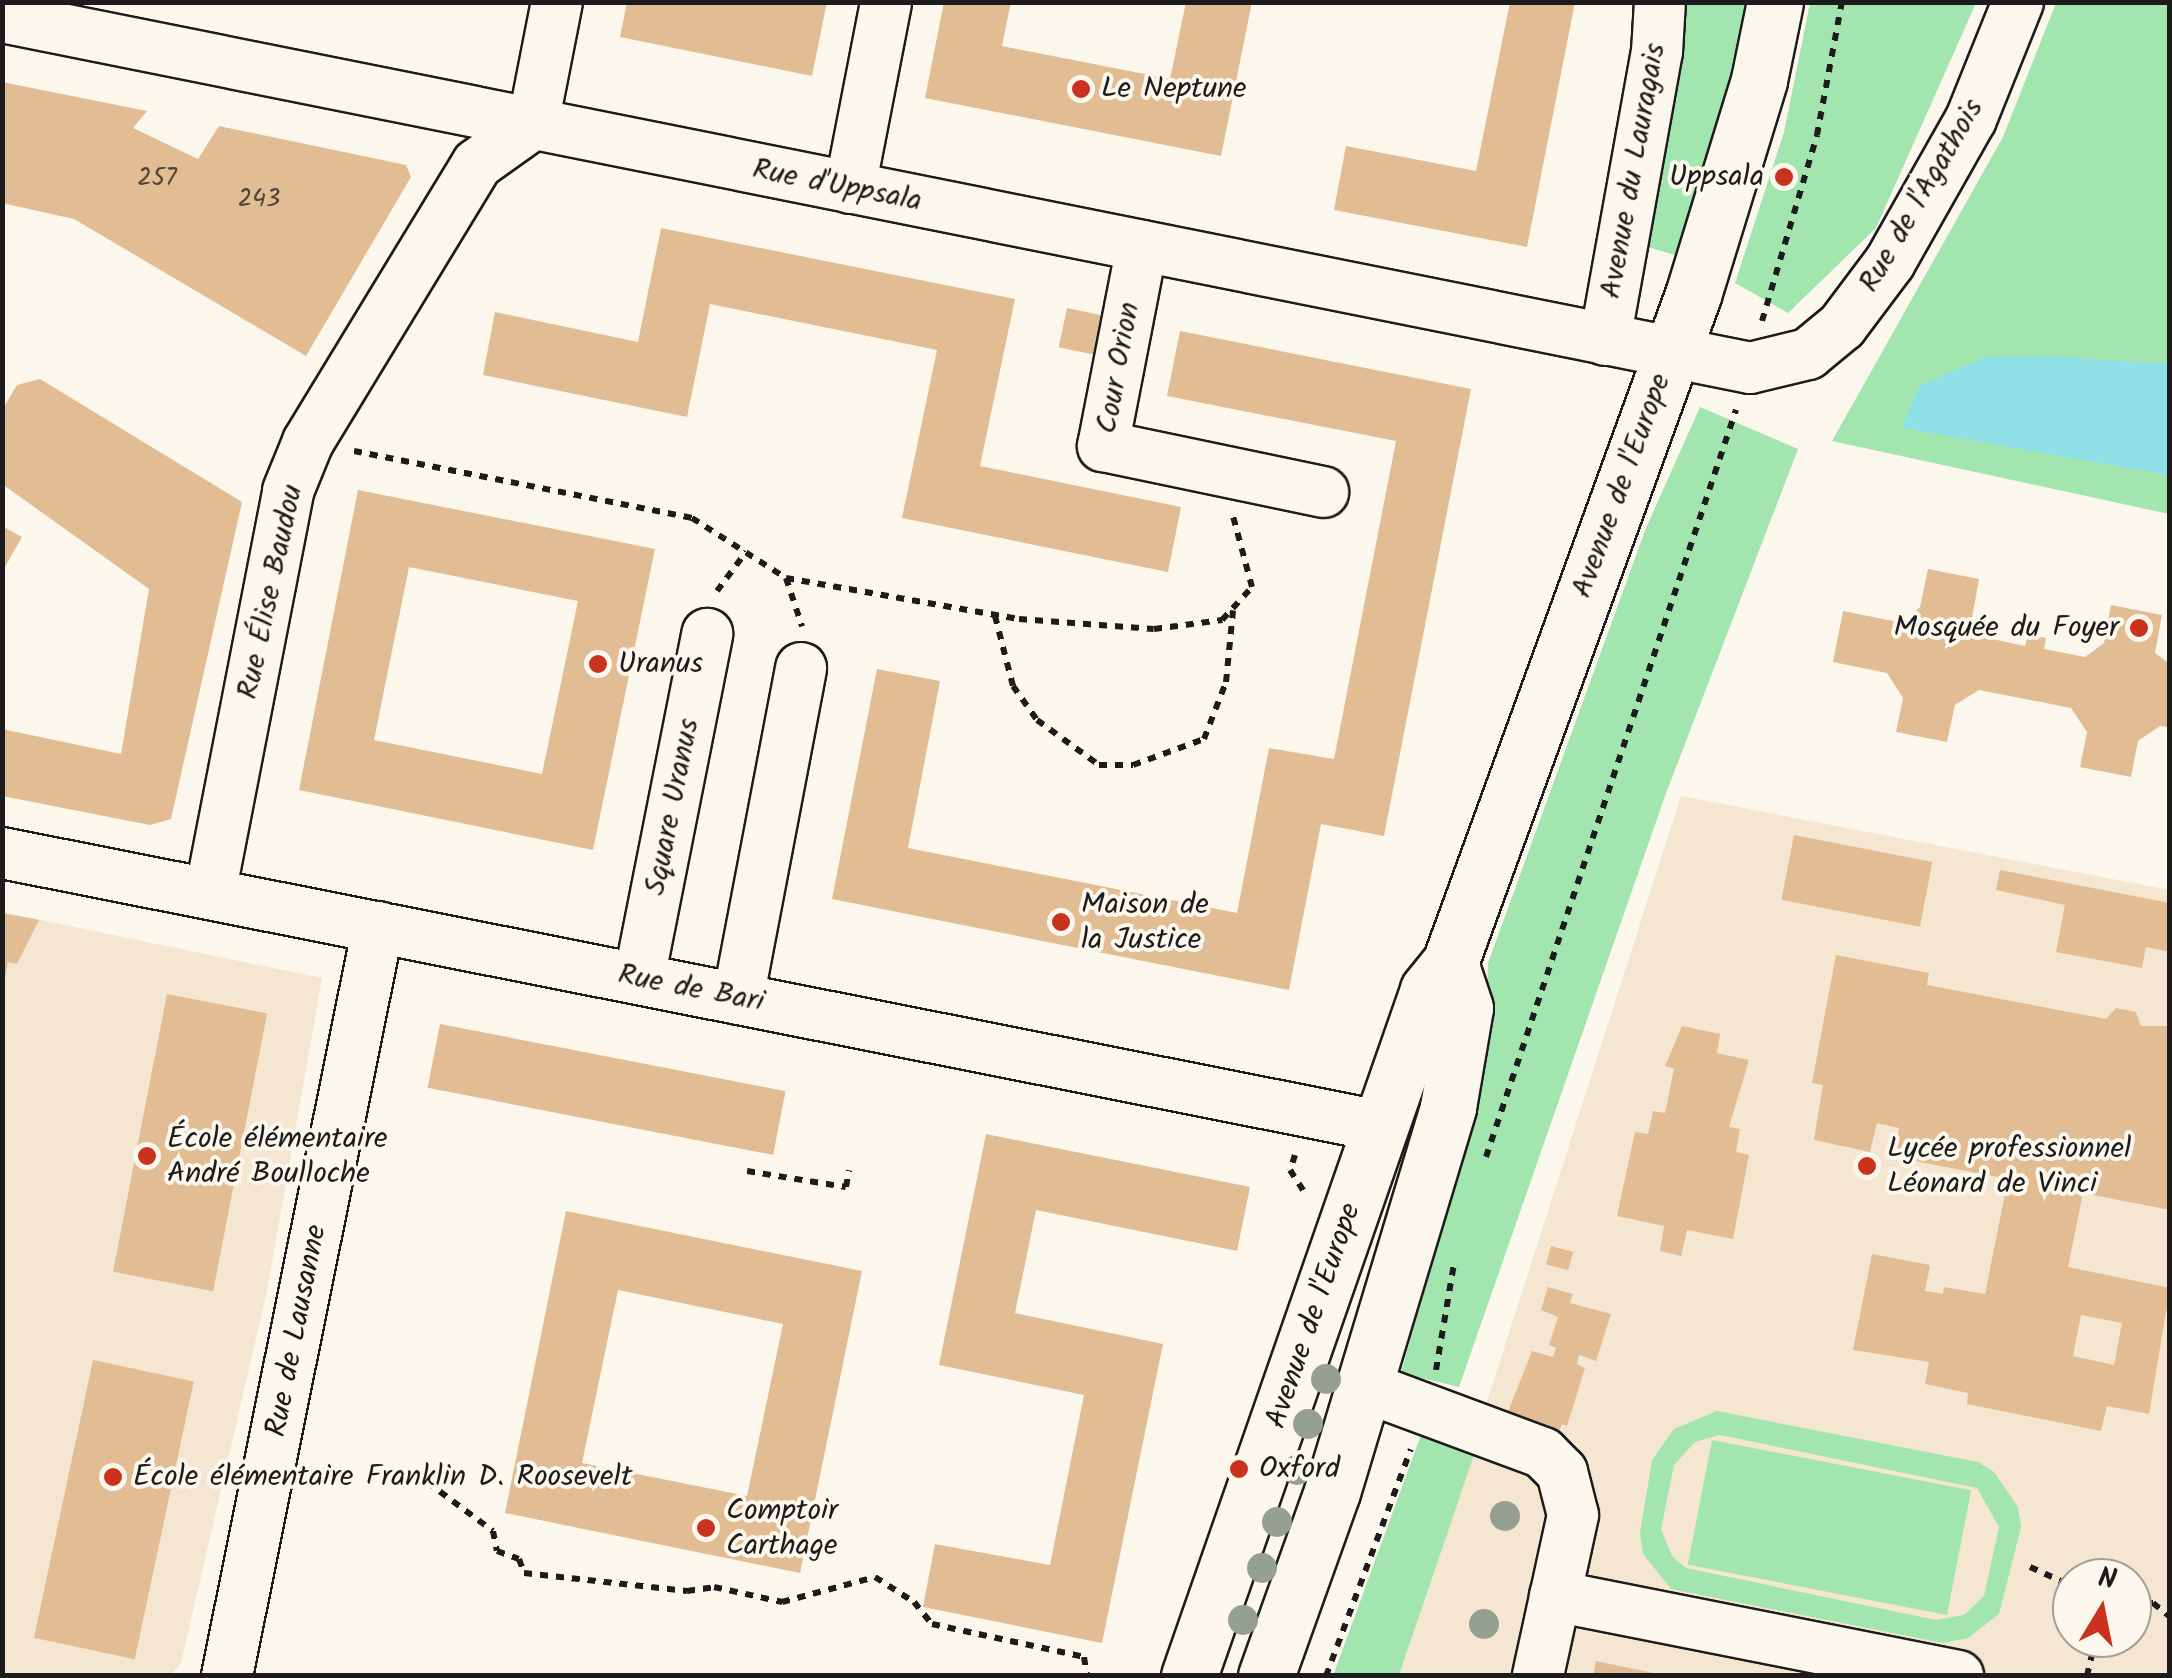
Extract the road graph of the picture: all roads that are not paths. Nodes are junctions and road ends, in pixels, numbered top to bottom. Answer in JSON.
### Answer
{"nodes":[{"id":1,"x":557,"y":2,"type":"edge"},
{"id":2,"x":886,"y":2,"type":"edge"},
{"id":3,"x":1660,"y":2,"type":"edge"},
{"id":4,"x":1775,"y":2,"type":"edge"},
{"id":5,"x":2018,"y":2,"type":"edge"},
{"id":6,"x":2,"y":18,"type":"edge"},
{"id":7,"x":142,"y":23,"type":"edge"},
{"id":8,"x":533,"y":124,"type":"junction"},
{"id":9,"x":850,"y":188,"type":"junction"},
{"id":10,"x":1142,"y":246,"type":"junction"},
{"id":11,"x":1605,"y":340,"type":"junction"},
{"id":12,"x":1671,"y":353,"type":"junction"},
{"id":13,"x":1323,"y":492,"type":"dead end"},
{"id":14,"x":707,"y":634,"type":"dead end"},
{"id":15,"x":801,"y":668,"type":"road end"},
{"id":16,"x":2,"y":853,"type":"edge"},
{"id":17,"x":210,"y":894,"type":"junction"},
{"id":18,"x":378,"y":927,"type":"junction"},
{"id":19,"x":1450,"y":963,"type":"junction"},
{"id":20,"x":639,"y":979,"type":"junction"},
{"id":21,"x":738,"y":998,"type":"junction"},
{"id":22,"x":1380,"y":1126,"type":"junction"},
{"id":23,"x":1390,"y":1295,"type":"junction"},
{"id":24,"x":1363,"y":1386,"type":"junction"},
{"id":25,"x":1555,"y":1596,"type":"junction"},
{"id":26,"x":228,"y":1676,"type":"edge"},
{"id":27,"x":1188,"y":1676,"type":"edge"},
{"id":28,"x":1266,"y":1676,"type":"edge"},
{"id":29,"x":1538,"y":1676,"type":"edge"},
{"id":30,"x":1958,"y":1676,"type":"edge"}],
"edges":[{"from":1,"to":8,"type":"street"},
{"from":2,"to":9,"type":"street"},
{"from":3,"to":11,"type":"street","name":"Avenue du Lauragais"},
{"from":4,"to":12,"type":"main road","name":"Avenue de l'Europe"},
{"from":5,"to":12,"type":"street","name":"Rue de l'Agathois"},
{"from":6,"to":7,"type":"street","name":"Rue d'Uppsala"},
{"from":7,"to":8,"type":"street","name":"Rue d'Uppsala"},
{"from":8,"to":9,"type":"street","name":"Rue d'Uppsala"},
{"from":8,"to":17,"type":"street","name":"Rue Élise Baudou"},
{"from":9,"to":10,"type":"street","name":"Rue d'Uppsala"},
{"from":10,"to":11,"type":"street","name":"Rue d'Uppsala"},
{"from":10,"to":13,"type":"street","name":"Cour Orion"},
{"from":11,"to":12,"type":"street","name":"Rue d'Uppsala"},
{"from":12,"to":19,"type":"main road","name":"Avenue de l'Europe"},
{"from":14,"to":20,"type":"street","name":"Square Uranus"},
{"from":15,"to":21,"type":"street"},
{"from":16,"to":17,"type":"street","name":"Rue de Bari"},
{"from":17,"to":18,"type":"street","name":"Rue de Bari"},
{"from":18,"to":20,"type":"street","name":"Rue de Bari"},
{"from":18,"to":26,"type":"street","name":"Rue de Lausanne"},
{"from":19,"to":22,"type":"main road","name":"Avenue de l'Europe"},
{"from":19,"to":23,"type":"main road","name":"Avenue de l'Europe"},
{"from":20,"to":21,"type":"street","name":"Rue de Bari"},
{"from":21,"to":22,"type":"street","name":"Rue de Bari"},
{"from":22,"to":23,"type":"main road"},
{"from":22,"to":27,"type":"main road","name":"Avenue de l'Europe"},
{"from":23,"to":24,"type":"main road","name":"Avenue de l'Europe"},
{"from":24,"to":25,"type":"street"},
{"from":24,"to":28,"type":"main road","name":"Avenue de l'Europe"},
{"from":25,"to":29,"type":"street"},
{"from":25,"to":30,"type":"street"}]}
